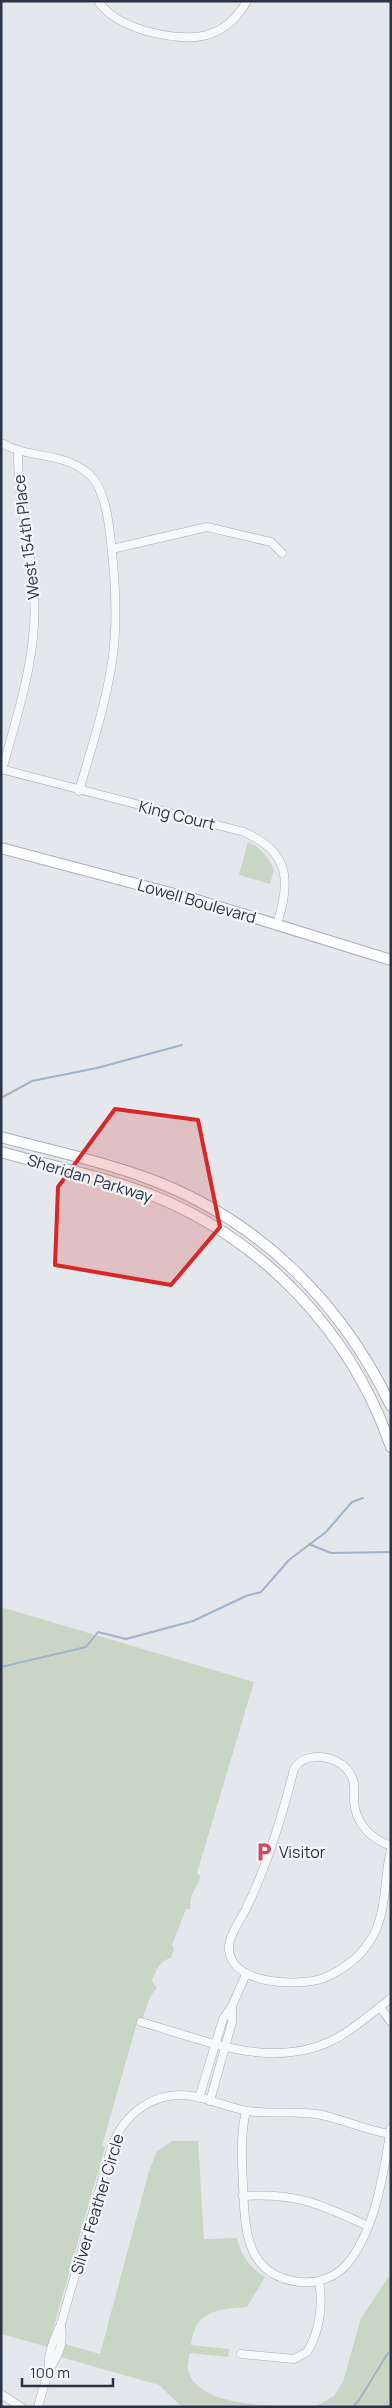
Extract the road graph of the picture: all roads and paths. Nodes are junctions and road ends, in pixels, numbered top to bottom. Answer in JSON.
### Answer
{"nodes":[{"id":1,"x":98,"y":1,"type":"edge"},
{"id":2,"x":247,"y":1,"type":"edge"},
{"id":3,"x":1,"y":443,"type":"edge"},
{"id":4,"x":18,"y":450,"type":"junction"},
{"id":5,"x":112,"y":549,"type":"junction"},
{"id":6,"x":282,"y":554,"type":"dead end"},
{"id":7,"x":2,"y":770,"type":"edge"},
{"id":8,"x":79,"y":791,"type":"junction"},
{"id":9,"x":1,"y":848,"type":"edge"},
{"id":10,"x":277,"y":924,"type":"junction"},
{"id":11,"x":391,"y":960,"type":"edge"},
{"id":12,"x":1,"y":1136,"type":"edge"},
{"id":13,"x":1,"y":1152,"type":"edge"},
{"id":14,"x":391,"y":1406,"type":"edge"},
{"id":15,"x":391,"y":1447,"type":"edge"},
{"id":16,"x":391,"y":1848,"type":"edge"},
{"id":17,"x":246,"y":1974,"type":"junction"},
{"id":18,"x":391,"y":1998,"type":"edge"},
{"id":19,"x":380,"y":2007,"type":"junction"},
{"id":20,"x":141,"y":2022,"type":"dead end"},
{"id":21,"x":391,"y":2022,"type":"edge"},
{"id":22,"x":220,"y":2045,"type":"junction"},
{"id":23,"x":199,"y":2098,"type":"junction"},
{"id":24,"x":210,"y":2101,"type":"junction"},
{"id":25,"x":246,"y":2111,"type":"junction"},
{"id":26,"x":390,"y":2131,"type":"edge"},
{"id":27,"x":243,"y":2196,"type":"junction"},
{"id":28,"x":368,"y":2226,"type":"junction"},
{"id":29,"x":318,"y":2281,"type":"junction"},
{"id":30,"x":241,"y":2354,"type":"dead end"},
{"id":31,"x":1,"y":2394,"type":"edge"},
{"id":32,"x":21,"y":2407,"type":"edge"},
{"id":33,"x":38,"y":2407,"type":"edge"}],
"edges":[{"from":1,"to":2,"type":"street"},
{"from":3,"to":4,"type":"street"},
{"from":4,"to":5,"type":"street"},
{"from":4,"to":7,"type":"street","name":"West 154th Place"},
{"from":5,"to":6,"type":"street"},
{"from":5,"to":8,"type":"street"},
{"from":7,"to":8,"type":"street","name":"King Court"},
{"from":8,"to":10,"type":"street","name":"King Court"},
{"from":9,"to":10,"type":"main road","name":"Lowell Boulevard"},
{"from":10,"to":11,"type":"main road","name":"Lowell Boulevard"},
{"from":12,"to":14,"type":"main road","name":"Sheridan Parkway"},
{"from":13,"to":15,"type":"main road","name":"Sheridan Parkway"},
{"from":16,"to":17,"type":"street"},
{"from":16,"to":17,"type":"street"},
{"from":17,"to":22,"type":"street"},
{"from":18,"to":19,"type":"street"},
{"from":19,"to":21,"type":"street"},
{"from":19,"to":22,"type":"street"},
{"from":20,"to":22,"type":"street"},
{"from":22,"to":23,"type":"street"},
{"from":22,"to":24,"type":"street"},
{"from":23,"to":24,"type":"street","name":"Silver Feather Circle"},
{"from":23,"to":33,"type":"street","name":"Silver Feather Circle"},
{"from":24,"to":25,"type":"street","name":"Silver Feather Circle"},
{"from":25,"to":26,"type":"street","name":"Silver Feather Circle"},
{"from":25,"to":27,"type":"street"},
{"from":26,"to":28,"type":"street"},
{"from":27,"to":28,"type":"street"},
{"from":27,"to":29,"type":"street"},
{"from":28,"to":29,"type":"street"},
{"from":29,"to":30,"type":"street"},
{"from":31,"to":32,"type":"street"}]}
